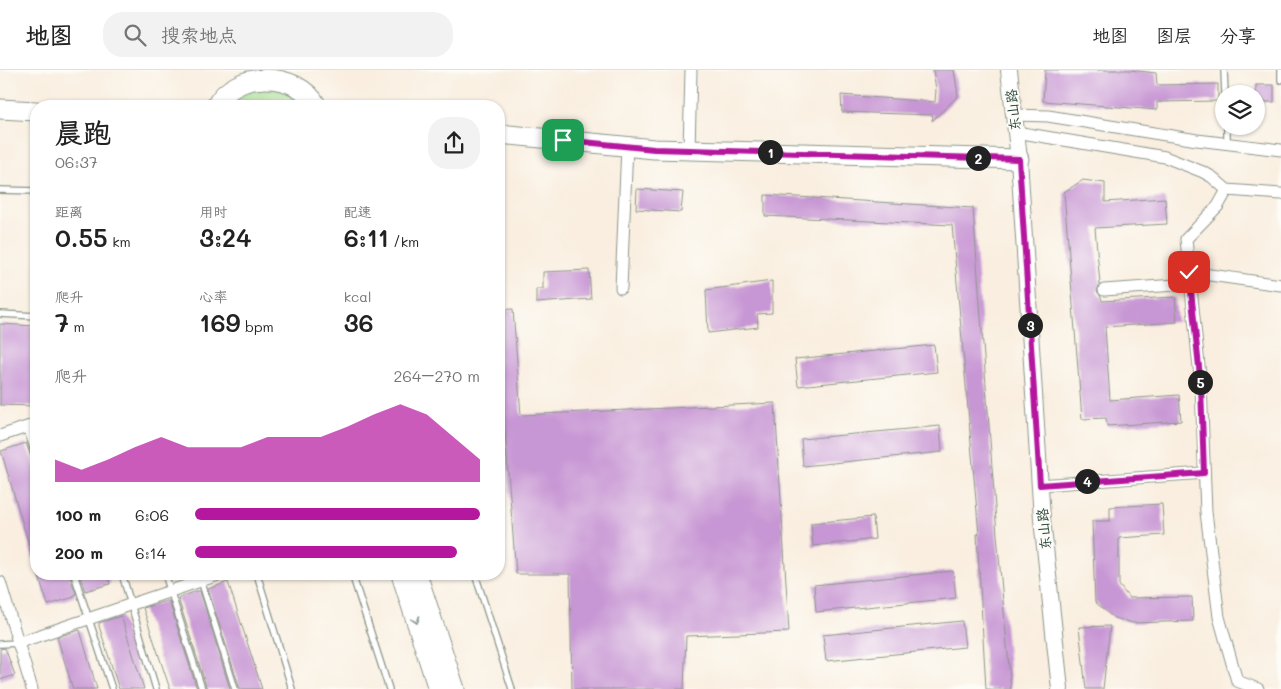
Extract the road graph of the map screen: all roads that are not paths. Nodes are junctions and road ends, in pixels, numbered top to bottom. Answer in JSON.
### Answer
{"nodes":[{"id":1,"x":691,"y":70,"type":"edge"},
{"id":2,"x":1009,"y":70,"type":"edge"},
{"id":3,"x":1224,"y":70,"type":"edge"},
{"id":4,"x":1280,"y":70,"type":"edge"},
{"id":5,"x":250,"y":71,"type":"edge"},
{"id":6,"x":1281,"y":80,"type":"edge"},
{"id":7,"x":1225,"y":85,"type":"edge"},
{"id":8,"x":219,"y":100,"type":"edge"},
{"id":9,"x":313,"y":100,"type":"edge"},
{"id":10,"x":0,"y":110,"type":"edge"},
{"id":11,"x":30,"y":111,"type":"edge"},
{"id":12,"x":1014,"y":115,"type":"junction"},
{"id":13,"x":1016,"y":132,"type":"junction"},
{"id":14,"x":505,"y":135,"type":"edge"},
{"id":15,"x":1226,"y":135,"type":"edge"},
{"id":16,"x":1227,"y":144,"type":"junction"},
{"id":17,"x":627,"y":146,"type":"junction"},
{"id":18,"x":689,"y":150,"type":"junction"},
{"id":19,"x":1281,"y":150,"type":"edge"},
{"id":20,"x":1019,"y":159,"type":"junction"},
{"id":21,"x":0,"y":190,"type":"edge"},
{"id":22,"x":1227,"y":190,"type":"junction"},
{"id":23,"x":30,"y":191,"type":"edge"},
{"id":24,"x":1281,"y":194,"type":"edge"},
{"id":25,"x":1189,"y":272,"type":"junction"},
{"id":26,"x":1190,"y":284,"type":"junction"},
{"id":27,"x":1281,"y":285,"type":"edge"},
{"id":28,"x":621,"y":288,"type":"dead end"},
{"id":29,"x":1104,"y":290,"type":"dead end"},
{"id":30,"x":0,"y":314,"type":"edge"},
{"id":31,"x":30,"y":316,"type":"edge"},
{"id":32,"x":30,"y":425,"type":"edge"},
{"id":33,"x":0,"y":436,"type":"edge"},
{"id":34,"x":1204,"y":473,"type":"junction"},
{"id":35,"x":1040,"y":485,"type":"junction"},
{"id":36,"x":76,"y":580,"type":"edge"},
{"id":37,"x":124,"y":580,"type":"edge"},
{"id":38,"x":167,"y":580,"type":"edge"},
{"id":39,"x":194,"y":580,"type":"edge"},
{"id":40,"x":201,"y":580,"type":"edge"},
{"id":41,"x":259,"y":580,"type":"edge"},
{"id":42,"x":354,"y":580,"type":"edge"},
{"id":43,"x":403,"y":580,"type":"edge"},
{"id":44,"x":419,"y":580,"type":"edge"},
{"id":45,"x":477,"y":580,"type":"edge"},
{"id":46,"x":0,"y":582,"type":"edge"},
{"id":47,"x":171,"y":591,"type":"junction"},
{"id":48,"x":131,"y":604,"type":"junction"},
{"id":49,"x":88,"y":619,"type":"junction"},
{"id":50,"x":17,"y":643,"type":"junction"},
{"id":51,"x":0,"y":644,"type":"edge"},
{"id":52,"x":32,"y":689,"type":"edge"},
{"id":53,"x":112,"y":689,"type":"edge"},
{"id":54,"x":156,"y":689,"type":"edge"},
{"id":55,"x":202,"y":689,"type":"edge"},
{"id":56,"x":235,"y":689,"type":"edge"},
{"id":57,"x":292,"y":689,"type":"edge"},
{"id":58,"x":389,"y":689,"type":"edge"},
{"id":59,"x":438,"y":689,"type":"edge"},
{"id":60,"x":455,"y":689,"type":"edge"},
{"id":61,"x":512,"y":689,"type":"edge"},
{"id":62,"x":1060,"y":689,"type":"edge"},
{"id":63,"x":1258,"y":689,"type":"edge"}],
"edges":[{"from":1,"to":18,"type":"street"},
{"from":2,"to":12,"type":"street","name":"东山路"},
{"from":3,"to":7,"type":"lane"},
{"from":4,"to":6,"type":"lane"},
{"from":5,"to":8,"type":"main road"},
{"from":5,"to":9,"type":"main road"},
{"from":10,"to":11,"type":"main road"},
{"from":12,"to":13,"type":"street","name":"东山路"},
{"from":12,"to":16,"type":"street"},
{"from":13,"to":20,"type":"street","name":"东山路"},
{"from":13,"to":22,"type":"street"},
{"from":14,"to":17,"type":"main road"},
{"from":15,"to":16,"type":"lane"},
{"from":16,"to":19,"type":"street"},
{"from":17,"to":18,"type":"main road"},
{"from":17,"to":28,"type":"street"},
{"from":18,"to":20,"type":"main road"},
{"from":20,"to":35,"type":"street","name":"东山路"},
{"from":21,"to":23,"type":"lane"},
{"from":22,"to":24,"type":"street"},
{"from":22,"to":25,"type":"street"},
{"from":25,"to":26,"type":"street"},
{"from":25,"to":27,"type":"street"},
{"from":26,"to":29,"type":"street"},
{"from":26,"to":34,"type":"street"},
{"from":30,"to":31,"type":"lane"},
{"from":32,"to":33,"type":"street"},
{"from":34,"to":35,"type":"street"},
{"from":34,"to":63,"type":"street"},
{"from":35,"to":62,"type":"street","name":"东山路"},
{"from":36,"to":49,"type":"lane"},
{"from":37,"to":48,"type":"lane"},
{"from":38,"to":47,"type":"lane"},
{"from":39,"to":47,"type":"street"},
{"from":40,"to":56,"type":"lane"},
{"from":41,"to":57,"type":"lane"},
{"from":42,"to":58,"type":"lane"},
{"from":43,"to":59,"type":"main road","one_way":true},
{"from":44,"to":60,"type":"main road"},
{"from":45,"to":61,"type":"lane"},
{"from":46,"to":50,"type":"street"},
{"from":47,"to":48,"type":"street"},
{"from":47,"to":55,"type":"lane"},
{"from":48,"to":49,"type":"street"},
{"from":48,"to":54,"type":"lane"},
{"from":49,"to":50,"type":"street"},
{"from":49,"to":53,"type":"lane"},
{"from":50,"to":51,"type":"lane"},
{"from":50,"to":52,"type":"street"}]}
